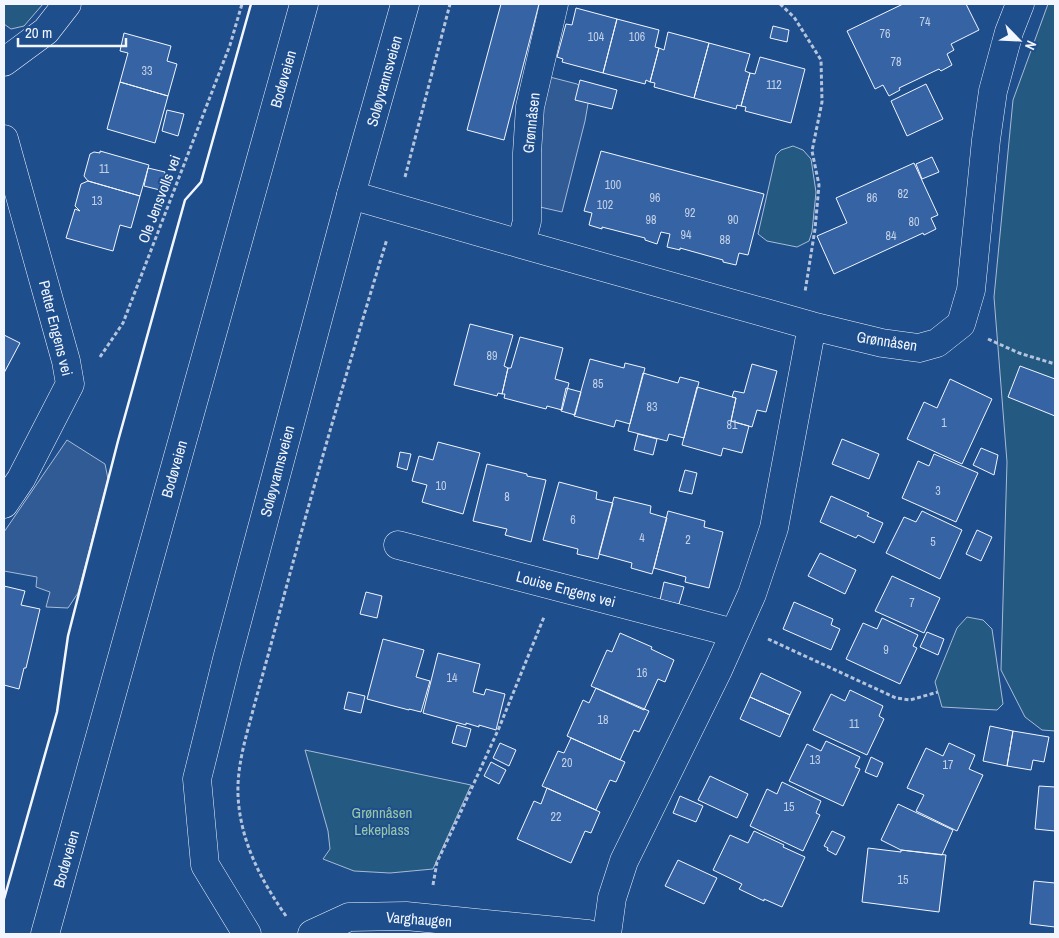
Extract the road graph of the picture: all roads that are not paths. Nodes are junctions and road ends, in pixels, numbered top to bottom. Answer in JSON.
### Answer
{"nodes":[{"id":1,"x":67,"y":4,"type":"edge"},
{"id":2,"x":304,"y":4,"type":"edge"},
{"id":3,"x":406,"y":4,"type":"edge"},
{"id":4,"x":554,"y":4,"type":"edge"},
{"id":5,"x":1020,"y":4,"type":"edge"},
{"id":6,"x":4,"y":62,"type":"edge"},
{"id":7,"x":4,"y":139,"type":"edge"},
{"id":8,"x":351,"y":195,"type":"junction"},
{"id":9,"x":521,"y":244,"type":"junction"},
{"id":10,"x":806,"y":325,"type":"junction"},
{"id":11,"x":13,"y":475,"type":"edge"},
{"id":12,"x":4,"y":504,"type":"edge"},
{"id":13,"x":398,"y":545,"type":"dead end"},
{"id":14,"x":734,"y":633,"type":"junction"},
{"id":15,"x":301,"y":928,"type":"edge"},
{"id":16,"x":45,"y":934,"type":"edge"},
{"id":17,"x":247,"y":934,"type":"edge"},
{"id":18,"x":588,"y":934,"type":"edge"},
{"id":19,"x":607,"y":934,"type":"edge"}],
"edges":[{"from":1,"to":6,"type":"street"},
{"from":2,"to":16,"type":"street","name":"Bodøveien"},
{"from":3,"to":8,"type":"street","name":"Soløyvannsveien"},
{"from":4,"to":9,"type":"street","name":"Grønnåsen"},
{"from":5,"to":10,"type":"street","name":"Grønnåsen"},
{"from":7,"to":11,"type":"street","name":"Petter Engens vei"},
{"from":8,"to":9,"type":"street","name":"Grønnåsen"},
{"from":8,"to":17,"type":"street","name":"Soløyvannsveien"},
{"from":9,"to":10,"type":"street","name":"Grønnåsen"},
{"from":10,"to":14,"type":"street"},
{"from":11,"to":12,"type":"street","name":"Petter Engens vei"},
{"from":13,"to":14,"type":"street","name":"Louise Engens vei"},
{"from":14,"to":19,"type":"street"},
{"from":15,"to":18,"type":"street","name":"Varghaugen"}]}
